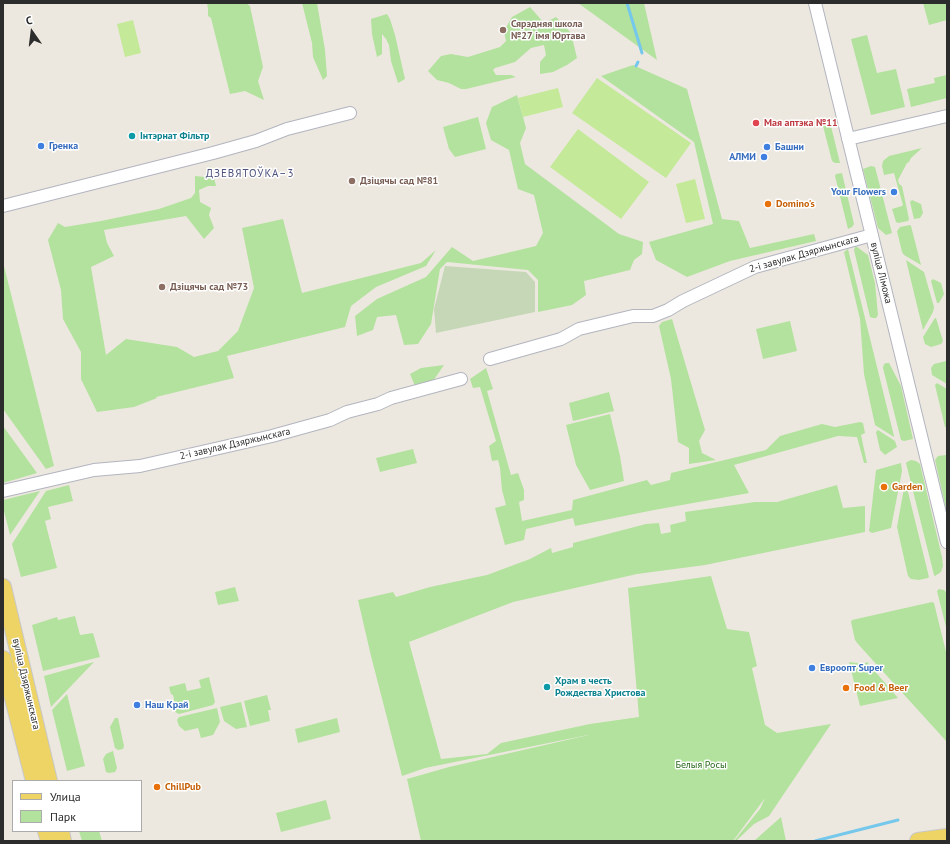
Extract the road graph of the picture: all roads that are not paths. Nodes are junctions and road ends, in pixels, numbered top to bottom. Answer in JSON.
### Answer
{"nodes":[{"id":1,"x":815,"y":3,"type":"edge"},
{"id":2,"x":350,"y":113,"type":"dead end"},
{"id":3,"x":947,"y":116,"type":"edge"},
{"id":4,"x":848,"y":139,"type":"junction"},
{"id":5,"x":3,"y":206,"type":"edge"},
{"id":6,"x":872,"y":235,"type":"junction"},
{"id":7,"x":490,"y":360,"type":"dead end"},
{"id":8,"x":462,"y":379,"type":"dead end"},
{"id":9,"x":3,"y":491,"type":"edge"},
{"id":10,"x":947,"y":542,"type":"edge"},
{"id":11,"x":3,"y":587,"type":"edge"},
{"id":12,"x":3,"y":658,"type":"edge"},
{"id":13,"x":34,"y":780,"type":"edge"},
{"id":14,"x":49,"y":780,"type":"edge"},
{"id":15,"x":947,"y":837,"type":"edge"},
{"id":16,"x":918,"y":841,"type":"edge"}],
"edges":[{"from":1,"to":4,"type":"street","name":"вуліца Ліможа"},
{"from":2,"to":5,"type":"street"},
{"from":3,"to":4,"type":"street"},
{"from":4,"to":6,"type":"street","name":"вуліца Ліможа"},
{"from":6,"to":7,"type":"street","name":"2-і завулак Дзяржынскага"},
{"from":6,"to":10,"type":"street","name":"вуліца Ліможа"},
{"from":8,"to":9,"type":"street","name":"2-і завулак Дзяржынскага"},
{"from":11,"to":14,"type":"main road","name":"вуліца Дзяржынскага"},
{"from":12,"to":13,"type":"main road","name":"вуліца Дзяржынскага"},
{"from":15,"to":16,"type":"main road"}]}
